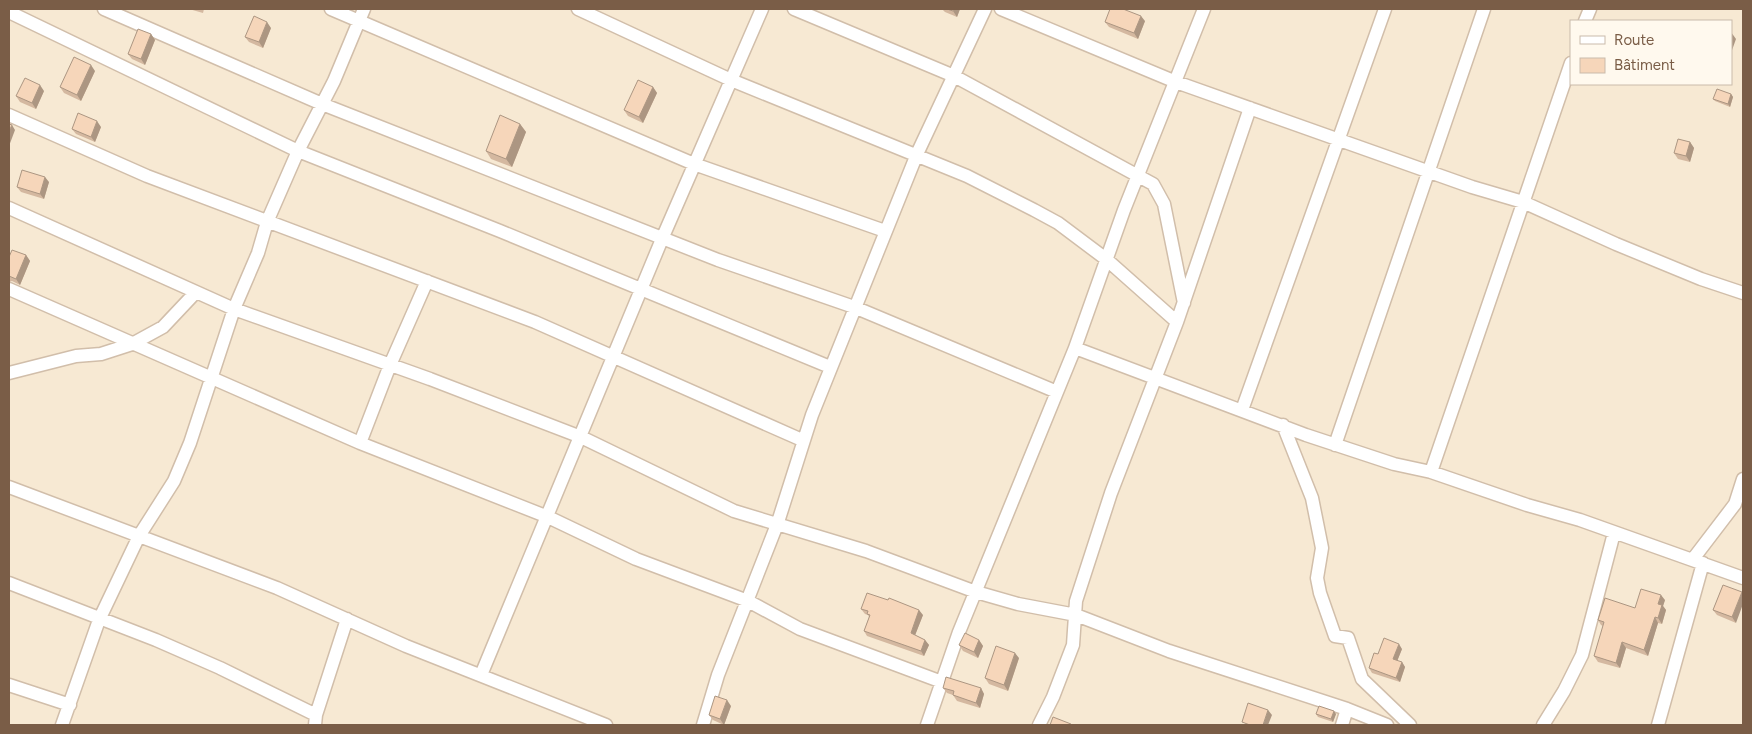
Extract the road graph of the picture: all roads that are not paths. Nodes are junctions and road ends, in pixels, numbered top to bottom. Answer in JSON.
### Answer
{"nodes":[{"id":1,"x":104,"y":9,"type":"edge"},
{"id":2,"x":331,"y":9,"type":"edge"},
{"id":3,"x":364,"y":9,"type":"edge"},
{"id":4,"x":578,"y":9,"type":"edge"},
{"id":5,"x":762,"y":9,"type":"edge"},
{"id":6,"x":794,"y":9,"type":"edge"},
{"id":7,"x":985,"y":9,"type":"edge"},
{"id":8,"x":1001,"y":9,"type":"edge"},
{"id":9,"x":1204,"y":9,"type":"edge"},
{"id":10,"x":1385,"y":9,"type":"edge"},
{"id":11,"x":1484,"y":9,"type":"edge"},
{"id":12,"x":9,"y":12,"type":"edge"},
{"id":13,"x":358,"y":21,"type":"junction"},
{"id":14,"x":1570,"y":66,"type":"edge"},
{"id":15,"x":954,"y":76,"type":"junction"},
{"id":16,"x":731,"y":80,"type":"junction"},
{"id":17,"x":1176,"y":82,"type":"junction"},
{"id":18,"x":322,"y":104,"type":"junction"},
{"id":19,"x":1250,"y":108,"type":"junction"},
{"id":20,"x":9,"y":115,"type":"edge"},
{"id":21,"x":1338,"y":138,"type":"junction"},
{"id":22,"x":298,"y":151,"type":"junction"},
{"id":23,"x":917,"y":154,"type":"junction"},
{"id":24,"x":694,"y":164,"type":"junction"},
{"id":25,"x":1428,"y":170,"type":"junction"},
{"id":26,"x":1138,"y":175,"type":"junction"},
{"id":27,"x":1523,"y":202,"type":"junction"},
{"id":28,"x":9,"y":208,"type":"edge"},
{"id":29,"x":267,"y":222,"type":"junction"},
{"id":30,"x":885,"y":231,"type":"junction"},
{"id":31,"x":662,"y":239,"type":"junction"},
{"id":32,"x":1106,"y":259,"type":"junction"},
{"id":33,"x":427,"y":281,"type":"junction"},
{"id":34,"x":9,"y":289,"type":"edge"},
{"id":35,"x":642,"y":289,"type":"junction"},
{"id":36,"x":196,"y":292,"type":"junction"},
{"id":37,"x":1743,"y":293,"type":"edge"},
{"id":38,"x":1184,"y":303,"type":"junction"},
{"id":39,"x":854,"y":307,"type":"junction"},
{"id":40,"x":234,"y":309,"type":"junction"},
{"id":41,"x":1177,"y":322,"type":"junction"},
{"id":42,"x":132,"y":344,"type":"junction"},
{"id":43,"x":1075,"y":348,"type":"junction"},
{"id":44,"x":614,"y":357,"type":"junction"},
{"id":45,"x":390,"y":365,"type":"junction"},
{"id":46,"x":830,"y":367,"type":"junction"},
{"id":47,"x":9,"y":373,"type":"edge"},
{"id":48,"x":1154,"y":376,"type":"junction"},
{"id":49,"x":212,"y":378,"type":"junction"},
{"id":50,"x":1057,"y":392,"type":"junction"},
{"id":51,"x":1242,"y":410,"type":"junction"},
{"id":52,"x":1283,"y":425,"type":"junction"},
{"id":53,"x":581,"y":437,"type":"junction"},
{"id":54,"x":802,"y":440,"type":"junction"},
{"id":55,"x":360,"y":443,"type":"junction"},
{"id":56,"x":1335,"y":445,"type":"junction"},
{"id":57,"x":1431,"y":472,"type":"junction"},
{"id":58,"x":1743,"y":479,"type":"edge"},
{"id":59,"x":9,"y":487,"type":"edge"},
{"id":60,"x":548,"y":517,"type":"junction"},
{"id":61,"x":778,"y":522,"type":"junction"},
{"id":62,"x":1614,"y":533,"type":"junction"},
{"id":63,"x":139,"y":536,"type":"junction"},
{"id":64,"x":1698,"y":561,"type":"junction"},
{"id":65,"x":1743,"y":578,"type":"edge"},
{"id":66,"x":9,"y":583,"type":"edge"},
{"id":67,"x":976,"y":592,"type":"junction"},
{"id":68,"x":748,"y":601,"type":"junction"},
{"id":69,"x":1076,"y":616,"type":"junction"},
{"id":70,"x":347,"y":619,"type":"junction"},
{"id":71,"x":99,"y":620,"type":"junction"},
{"id":72,"x":481,"y":675,"type":"junction"},
{"id":73,"x":942,"y":682,"type":"junction"},
{"id":74,"x":9,"y":685,"type":"edge"},
{"id":75,"x":70,"y":705,"type":"junction"},
{"id":76,"x":1346,"y":709,"type":"junction"},
{"id":77,"x":315,"y":720,"type":"edge"},
{"id":78,"x":62,"y":725,"type":"edge"},
{"id":79,"x":606,"y":725,"type":"edge"},
{"id":80,"x":703,"y":725,"type":"edge"},
{"id":81,"x":927,"y":725,"type":"edge"},
{"id":82,"x":1039,"y":725,"type":"edge"},
{"id":83,"x":1342,"y":725,"type":"edge"},
{"id":84,"x":1387,"y":725,"type":"edge"},
{"id":85,"x":1410,"y":725,"type":"edge"},
{"id":86,"x":1543,"y":725,"type":"edge"},
{"id":87,"x":1658,"y":725,"type":"edge"}],
"edges":[{"from":1,"to":18,"type":"street"},
{"from":2,"to":13,"type":"street"},
{"from":3,"to":13,"type":"street"},
{"from":4,"to":16,"type":"street"},
{"from":5,"to":16,"type":"street"},
{"from":6,"to":15,"type":"street"},
{"from":7,"to":15,"type":"street"},
{"from":8,"to":17,"type":"street"},
{"from":9,"to":17,"type":"street"},
{"from":10,"to":21,"type":"street"},
{"from":11,"to":25,"type":"street"},
{"from":12,"to":22,"type":"street"},
{"from":13,"to":18,"type":"street"},
{"from":13,"to":24,"type":"street"},
{"from":14,"to":27,"type":"street"},
{"from":15,"to":23,"type":"street"},
{"from":15,"to":26,"type":"street"},
{"from":16,"to":23,"type":"street"},
{"from":16,"to":24,"type":"street"},
{"from":17,"to":19,"type":"street"},
{"from":17,"to":26,"type":"street"},
{"from":18,"to":22,"type":"street"},
{"from":18,"to":31,"type":"street"},
{"from":19,"to":21,"type":"street"},
{"from":19,"to":38,"type":"street"},
{"from":20,"to":29,"type":"street"},
{"from":21,"to":25,"type":"street"},
{"from":21,"to":51,"type":"street"},
{"from":22,"to":29,"type":"street"},
{"from":22,"to":35,"type":"street"},
{"from":23,"to":30,"type":"street"},
{"from":23,"to":32,"type":"street"},
{"from":24,"to":30,"type":"street"},
{"from":24,"to":31,"type":"street"},
{"from":25,"to":27,"type":"street"},
{"from":25,"to":56,"type":"street"},
{"from":26,"to":32,"type":"street"},
{"from":26,"to":38,"type":"street"},
{"from":27,"to":37,"type":"street"},
{"from":27,"to":57,"type":"street"},
{"from":28,"to":36,"type":"street"},
{"from":29,"to":33,"type":"street"},
{"from":29,"to":40,"type":"street"},
{"from":30,"to":39,"type":"street"},
{"from":31,"to":35,"type":"street"},
{"from":31,"to":39,"type":"street"},
{"from":32,"to":41,"type":"street"},
{"from":32,"to":43,"type":"street"},
{"from":33,"to":44,"type":"street"},
{"from":33,"to":45,"type":"street"},
{"from":34,"to":42,"type":"street"},
{"from":35,"to":44,"type":"street"},
{"from":35,"to":46,"type":"street"},
{"from":36,"to":40,"type":"street"},
{"from":36,"to":42,"type":"street"},
{"from":38,"to":41,"type":"street"},
{"from":39,"to":46,"type":"street"},
{"from":39,"to":50,"type":"street"},
{"from":40,"to":45,"type":"street"},
{"from":40,"to":49,"type":"street"},
{"from":41,"to":48,"type":"street"},
{"from":42,"to":47,"type":"street"},
{"from":42,"to":49,"type":"street"},
{"from":43,"to":48,"type":"street"},
{"from":43,"to":50,"type":"street"},
{"from":44,"to":53,"type":"street"},
{"from":44,"to":54,"type":"street"},
{"from":45,"to":53,"type":"street"},
{"from":45,"to":55,"type":"street"},
{"from":46,"to":54,"type":"street"},
{"from":48,"to":51,"type":"street"},
{"from":48,"to":69,"type":"street"},
{"from":49,"to":55,"type":"street"},
{"from":49,"to":63,"type":"street"},
{"from":50,"to":67,"type":"street"},
{"from":51,"to":52,"type":"street"},
{"from":52,"to":56,"type":"street"},
{"from":52,"to":85,"type":"street"},
{"from":53,"to":60,"type":"street"},
{"from":53,"to":61,"type":"street"},
{"from":54,"to":61,"type":"street"},
{"from":55,"to":60,"type":"street"},
{"from":56,"to":57,"type":"street"},
{"from":57,"to":62,"type":"street"},
{"from":58,"to":64,"type":"street"},
{"from":59,"to":63,"type":"street"},
{"from":60,"to":68,"type":"street"},
{"from":60,"to":72,"type":"street"},
{"from":61,"to":67,"type":"street"},
{"from":61,"to":68,"type":"street"},
{"from":62,"to":64,"type":"street"},
{"from":62,"to":86,"type":"street"},
{"from":63,"to":70,"type":"street"},
{"from":63,"to":71,"type":"street"},
{"from":64,"to":65,"type":"street"},
{"from":64,"to":87,"type":"street"},
{"from":66,"to":71,"type":"street"},
{"from":67,"to":69,"type":"street"},
{"from":67,"to":73,"type":"street"},
{"from":68,"to":73,"type":"street"},
{"from":68,"to":80,"type":"street"},
{"from":69,"to":76,"type":"street"},
{"from":69,"to":82,"type":"street"},
{"from":70,"to":72,"type":"street"},
{"from":70,"to":77,"type":"street"},
{"from":71,"to":75,"type":"street"},
{"from":71,"to":77,"type":"street"},
{"from":72,"to":79,"type":"street"},
{"from":73,"to":81,"type":"street"},
{"from":74,"to":75,"type":"street"},
{"from":75,"to":78,"type":"street"},
{"from":76,"to":83,"type":"street"},
{"from":76,"to":84,"type":"street"}]}
